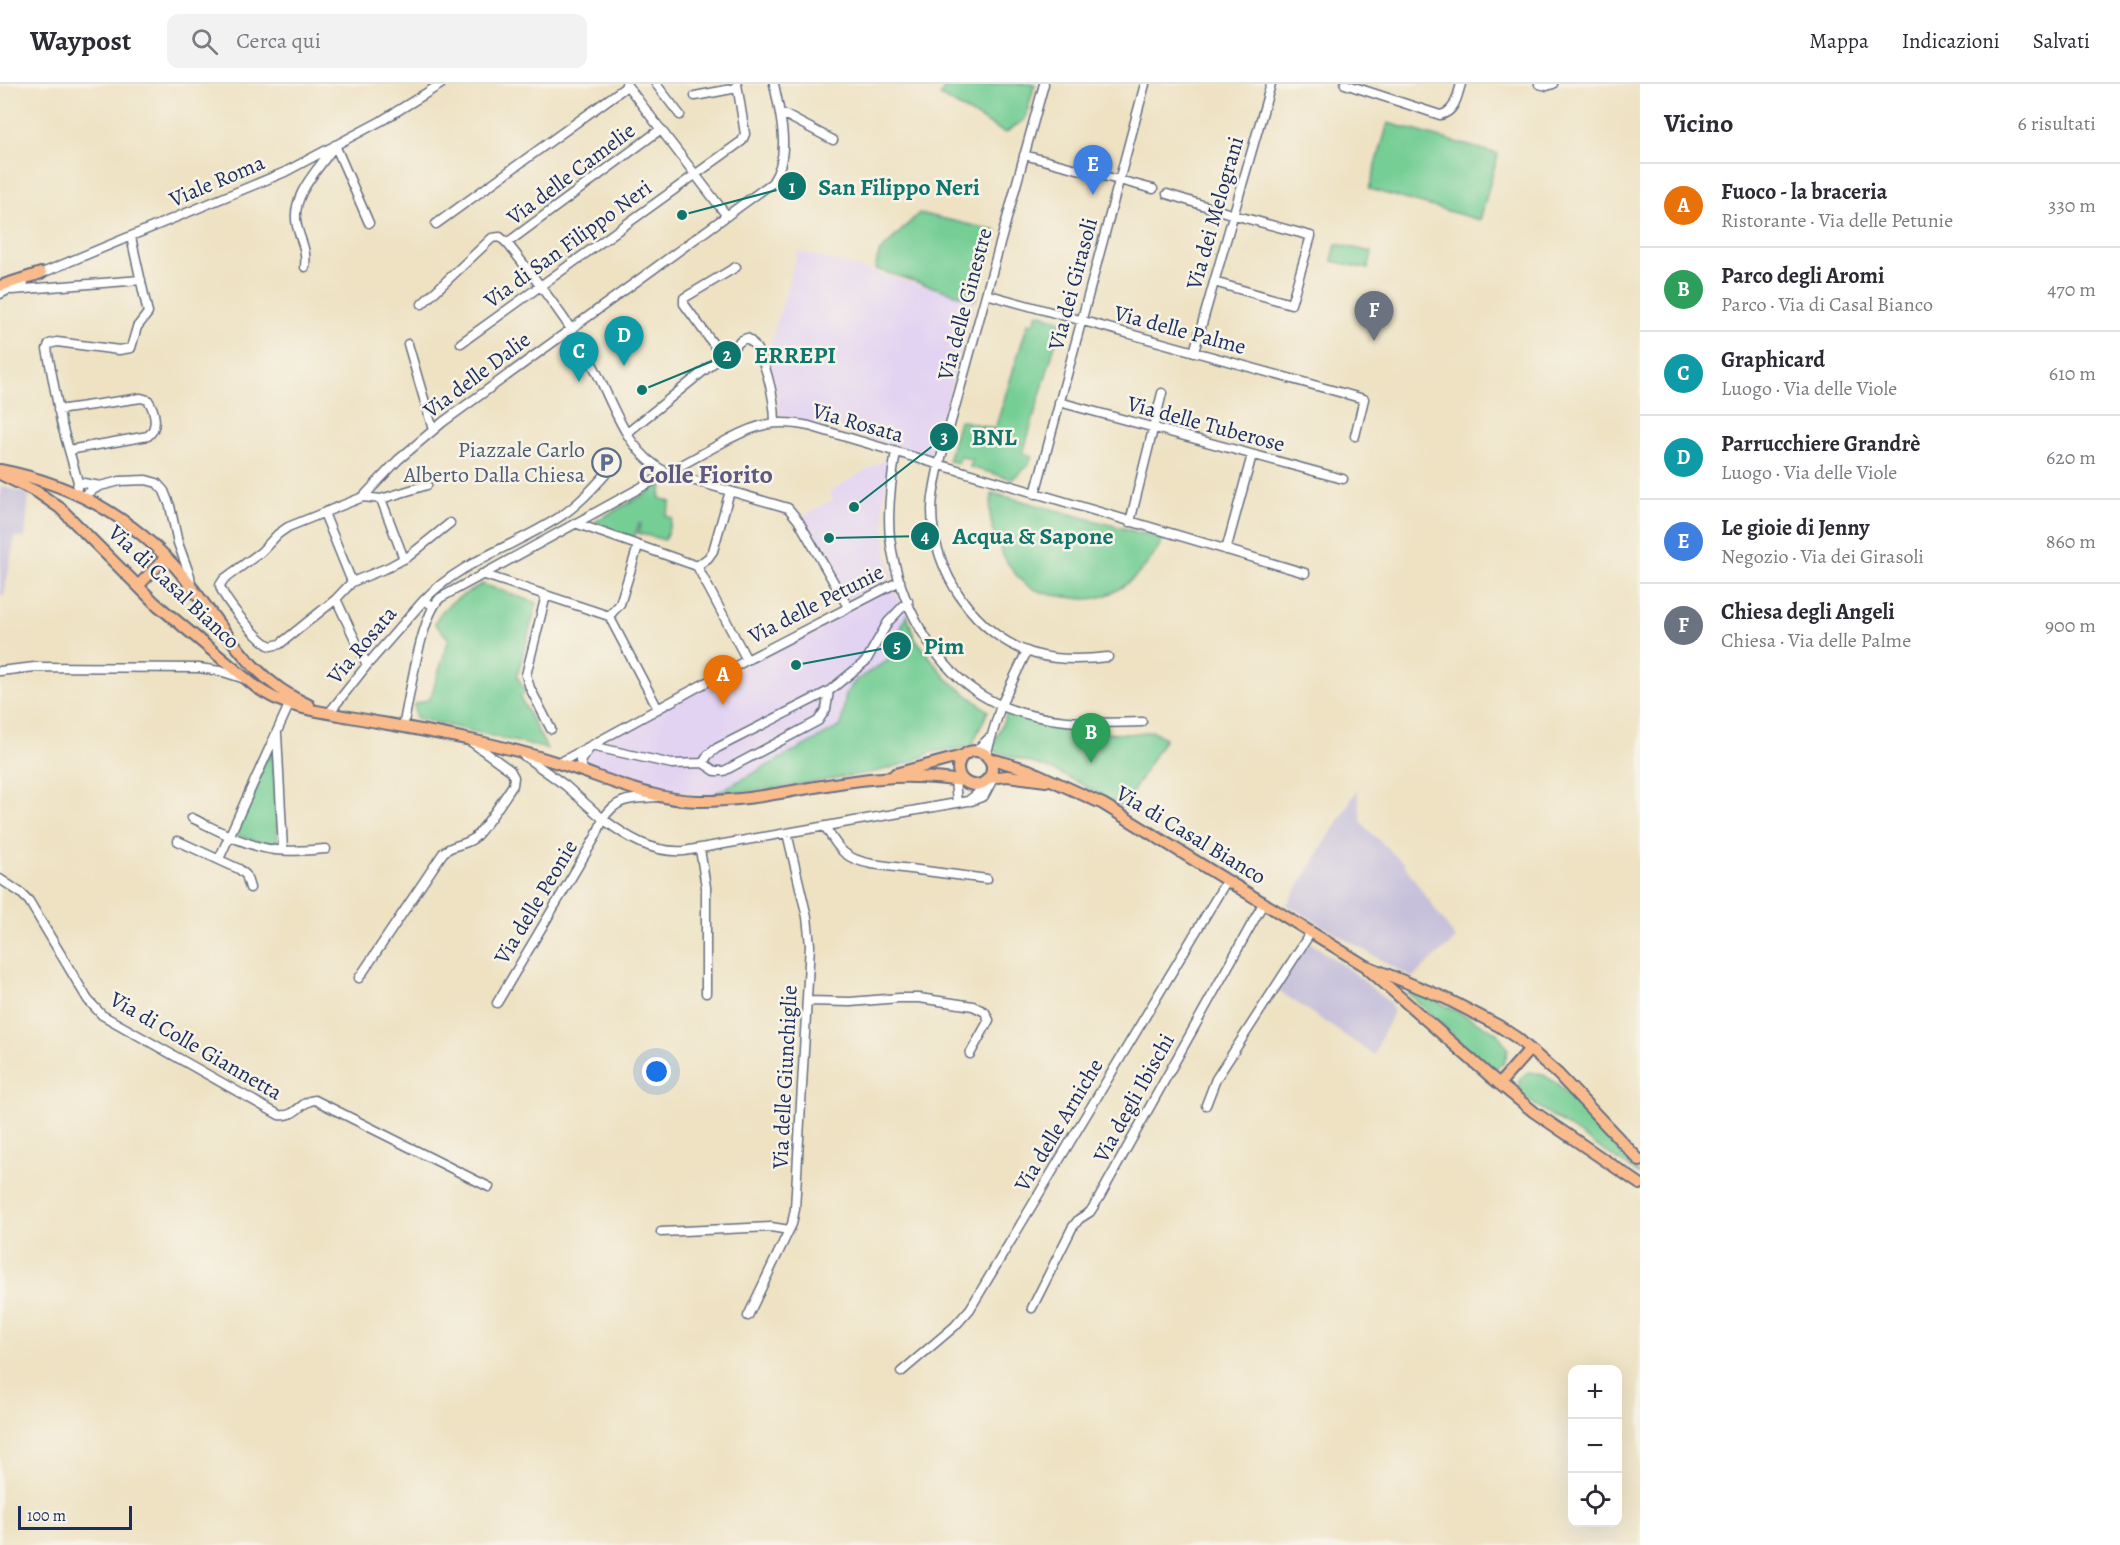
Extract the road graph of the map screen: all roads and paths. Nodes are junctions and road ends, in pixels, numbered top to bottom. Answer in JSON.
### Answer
{"nodes":[{"id":1,"x":441,"y":84,"type":"edge"},
{"id":2,"x":656,"y":84,"type":"edge"},
{"id":3,"x":774,"y":84,"type":"edge"},
{"id":4,"x":1044,"y":84,"type":"edge"},
{"id":5,"x":1144,"y":84,"type":"edge"},
{"id":6,"x":1271,"y":84,"type":"edge"},
{"id":7,"x":1345,"y":84,"type":"edge"},
{"id":8,"x":1461,"y":84,"type":"edge"},
{"id":9,"x":1539,"y":84,"type":"edge"},
{"id":10,"x":1553,"y":84,"type":"edge"},
{"id":11,"x":626,"y":85,"type":"edge"},
{"id":12,"x":737,"y":86,"type":"edge"},
{"id":13,"x":695,"y":96,"type":"dead end"},
{"id":14,"x":780,"y":112,"type":"junction"},
{"id":15,"x":680,"y":115,"type":"dead end"},
{"id":16,"x":661,"y":129,"type":"junction"},
{"id":17,"x":833,"y":140,"type":"dead end"},
{"id":18,"x":335,"y":146,"type":"junction"},
{"id":19,"x":1024,"y":155,"type":"junction"},
{"id":20,"x":695,"y":174,"type":"junction"},
{"id":21,"x":1119,"y":179,"type":"junction"},
{"id":22,"x":1153,"y":189,"type":"dead end"},
{"id":23,"x":1167,"y":194,"type":"dead end"},
{"id":24,"x":1233,"y":215,"type":"junction"},
{"id":25,"x":727,"y":216,"type":"junction"},
{"id":26,"x":369,"y":223,"type":"dead end"},
{"id":27,"x":436,"y":224,"type":"dead end"},
{"id":28,"x":131,"y":237,"type":"junction"},
{"id":29,"x":507,"y":243,"type":"junction"},
{"id":30,"x":306,"y":267,"type":"dead end"},
{"id":31,"x":736,"y":267,"type":"dead end"},
{"id":32,"x":41,"y":273,"type":"joint"},
{"id":33,"x":141,"y":280,"type":"junction"},
{"id":34,"x":1215,"y":282,"type":"junction"},
{"id":35,"x":540,"y":284,"type":"junction"},
{"id":36,"x":2,"y":292,"type":"edge"},
{"id":37,"x":986,"y":294,"type":"junction"},
{"id":38,"x":422,"y":304,"type":"dead end"},
{"id":39,"x":1081,"y":321,"type":"junction"},
{"id":40,"x":571,"y":328,"type":"junction"},
{"id":41,"x":461,"y":343,"type":"dead end"},
{"id":42,"x":408,"y":344,"type":"dead end"},
{"id":43,"x":1194,"y":352,"type":"junction"},
{"id":44,"x":722,"y":356,"type":"junction"},
{"id":45,"x":1162,"y":393,"type":"dead end"},
{"id":46,"x":1059,"y":402,"type":"junction"},
{"id":47,"x":58,"y":410,"type":"junction"},
{"id":48,"x":775,"y":422,"type":"junction"},
{"id":49,"x":1154,"y":428,"type":"junction"},
{"id":50,"x":433,"y":430,"type":"junction"},
{"id":51,"x":627,"y":433,"type":"junction"},
{"id":52,"x":1354,"y":435,"type":"dead end"},
{"id":53,"x":69,"y":450,"type":"junction"},
{"id":54,"x":896,"y":452,"type":"junction"},
{"id":55,"x":1252,"y":455,"type":"junction"},
{"id":56,"x":939,"y":465,"type":"junction"},
{"id":57,"x":0,"y":472,"type":"edge"},
{"id":58,"x":668,"y":473,"type":"junction"},
{"id":59,"x":605,"y":476,"type":"dead end"},
{"id":60,"x":1343,"y":479,"type":"dead end"},
{"id":61,"x":78,"y":482,"type":"junction"},
{"id":62,"x":427,"y":485,"type":"dead end"},
{"id":63,"x":100,"y":486,"type":"junction"},
{"id":64,"x":730,"y":491,"type":"junction"},
{"id":65,"x":1035,"y":494,"type":"junction"},
{"id":66,"x":79,"y":495,"type":"junction"},
{"id":67,"x":363,"y":497,"type":"junction"},
{"id":68,"x":381,"y":499,"type":"junction"},
{"id":69,"x":324,"y":513,"type":"junction"},
{"id":70,"x":1130,"y":522,"type":"junction"},
{"id":71,"x":450,"y":523,"type":"dead end"},
{"id":72,"x":575,"y":523,"type":"junction"},
{"id":73,"x":638,"y":546,"type":"junction"},
{"id":74,"x":1226,"y":550,"type":"junction"},
{"id":75,"x":166,"y":557,"type":"junction"},
{"id":76,"x":404,"y":559,"type":"junction"},
{"id":77,"x":697,"y":566,"type":"junction"},
{"id":78,"x":1305,"y":573,"type":"dead end"},
{"id":79,"x":482,"y":574,"type":"junction"},
{"id":80,"x":900,"y":581,"type":"junction"},
{"id":81,"x":352,"y":582,"type":"junction"},
{"id":82,"x":138,"y":585,"type":"junction"},
{"id":83,"x":192,"y":586,"type":"junction"},
{"id":84,"x":546,"y":595,"type":"junction"},
{"id":85,"x":336,"y":599,"type":"junction"},
{"id":86,"x":424,"y":600,"type":"junction"},
{"id":87,"x":908,"y":601,"type":"junction"},
{"id":88,"x":433,"y":606,"type":"junction"},
{"id":89,"x":848,"y":607,"type":"junction"},
{"id":90,"x":609,"y":616,"type":"junction"},
{"id":91,"x":207,"y":647,"type":"junction"},
{"id":92,"x":1028,"y":651,"type":"junction"},
{"id":93,"x":1108,"y":657,"type":"dead end"},
{"id":94,"x":747,"y":660,"type":"junction"},
{"id":95,"x":367,"y":665,"type":"junction"},
{"id":96,"x":199,"y":668,"type":"junction"},
{"id":97,"x":0,"y":670,"type":"edge"},
{"id":98,"x":248,"y":680,"type":"junction"},
{"id":99,"x":829,"y":691,"type":"junction"},
{"id":100,"x":289,"y":705,"type":"junction"},
{"id":101,"x":1001,"y":705,"type":"junction"},
{"id":102,"x":658,"y":709,"type":"junction"},
{"id":103,"x":328,"y":713,"type":"junction"},
{"id":104,"x":1142,"y":722,"type":"dead end"},
{"id":105,"x":403,"y":727,"type":"junction"},
{"id":106,"x":551,"y":729,"type":"dead end"},
{"id":107,"x":277,"y":732,"type":"junction"},
{"id":108,"x":470,"y":741,"type":"junction"},
{"id":109,"x":591,"y":746,"type":"junction"},
{"id":110,"x":520,"y":753,"type":"junction"},
{"id":111,"x":983,"y":755,"type":"junction"},
{"id":112,"x":962,"y":756,"type":"junction"},
{"id":113,"x":559,"y":763,"type":"junction"},
{"id":114,"x":703,"y":763,"type":"junction"},
{"id":115,"x":587,"y":774,"type":"junction"},
{"id":116,"x":883,"y":777,"type":"junction"},
{"id":117,"x":988,"y":779,"type":"junction"},
{"id":118,"x":959,"y":780,"type":"junction"},
{"id":119,"x":1055,"y":782,"type":"junction"},
{"id":120,"x":663,"y":797,"type":"junction"},
{"id":121,"x":957,"y":803,"type":"junction"},
{"id":122,"x":192,"y":818,"type":"dead end"},
{"id":123,"x":603,"y":819,"type":"junction"},
{"id":124,"x":826,"y":828,"type":"junction"},
{"id":125,"x":787,"y":833,"type":"junction"},
{"id":126,"x":230,"y":836,"type":"junction"},
{"id":127,"x":178,"y":841,"type":"dead end"},
{"id":128,"x":326,"y":849,"type":"dead end"},
{"id":129,"x":700,"y":849,"type":"junction"},
{"id":130,"x":283,"y":850,"type":"junction"},
{"id":131,"x":219,"y":859,"type":"junction"},
{"id":132,"x":0,"y":879,"type":"edge"},
{"id":133,"x":987,"y":879,"type":"dead end"},
{"id":134,"x":1227,"y":880,"type":"junction"},
{"id":135,"x":250,"y":888,"type":"dead end"},
{"id":136,"x":1264,"y":902,"type":"junction"},
{"id":137,"x":1311,"y":932,"type":"junction"},
{"id":138,"x":1364,"y":965,"type":"junction"},
{"id":139,"x":359,"y":978,"type":"dead end"},
{"id":140,"x":706,"y":993,"type":"dead end"},
{"id":141,"x":807,"y":1001,"type":"junction"},
{"id":142,"x":497,"y":1003,"type":"dead end"},
{"id":143,"x":1530,"y":1049,"type":"junction"},
{"id":144,"x":970,"y":1054,"type":"dead end"},
{"id":145,"x":1499,"y":1084,"type":"junction"},
{"id":146,"x":1206,"y":1105,"type":"dead end"},
{"id":147,"x":1640,"y":1161,"type":"edge"},
{"id":148,"x":1640,"y":1184,"type":"edge"},
{"id":149,"x":489,"y":1187,"type":"dead end"},
{"id":150,"x":789,"y":1230,"type":"junction"},
{"id":151,"x":661,"y":1232,"type":"dead end"},
{"id":152,"x":1032,"y":1308,"type":"dead end"},
{"id":153,"x":748,"y":1316,"type":"dead end"},
{"id":154,"x":901,"y":1372,"type":"dead end"}],
"edges":[{"from":1,"to":18,"type":"street","name":"Viale Roma"},
{"from":2,"to":15,"type":"street"},
{"from":3,"to":14,"type":"street","name":"Via delle Dalie"},
{"from":4,"to":19,"type":"street","name":"Via delle Ginestre"},
{"from":5,"to":21,"type":"street","name":"Via dei Girasoli"},
{"from":6,"to":24,"type":"street","name":"Via dei Melograni"},
{"from":7,"to":8,"type":"street"},
{"from":9,"to":10,"type":"street"},
{"from":11,"to":16,"type":"street"},
{"from":11,"to":27,"type":"street"},
{"from":12,"to":13,"type":"street"},
{"from":12,"to":20,"type":"street","name":"Via di San Filippo Neri"},
{"from":14,"to":17,"type":"street"},
{"from":14,"to":25,"type":"street","name":"Via delle Dalie"},
{"from":16,"to":20,"type":"street"},
{"from":16,"to":29,"type":"street","name":"Via delle Camelie"},
{"from":18,"to":26,"type":"street"},
{"from":18,"to":28,"type":"street","name":"Viale Roma"},
{"from":18,"to":30,"type":"street"},
{"from":19,"to":21,"type":"street"},
{"from":19,"to":37,"type":"street","name":"Via delle Ginestre"},
{"from":20,"to":25,"type":"street"},
{"from":20,"to":35,"type":"street","name":"Via di San Filippo Neri"},
{"from":21,"to":22,"type":"street"},
{"from":21,"to":39,"type":"street","name":"Via dei Girasoli"},
{"from":23,"to":24,"type":"street"},
{"from":24,"to":34,"type":"street","name":"Via dei Melograni"},
{"from":24,"to":34,"type":"street"},
{"from":25,"to":40,"type":"street","name":"Via delle Dalie"},
{"from":28,"to":32,"type":"street","name":"Viale Roma"},
{"from":28,"to":33,"type":"street"},
{"from":29,"to":35,"type":"street"},
{"from":29,"to":38,"type":"street","name":"Via delle Camelie"},
{"from":31,"to":44,"type":"street"},
{"from":32,"to":36,"type":"main road"},
{"from":33,"to":36,"type":"street"},
{"from":33,"to":47,"type":"street"},
{"from":34,"to":43,"type":"street","name":"Via dei Melograni"},
{"from":35,"to":40,"type":"street"},
{"from":35,"to":41,"type":"street","name":"Via di San Filippo Neri"},
{"from":37,"to":39,"type":"street","name":"Via delle Palme"},
{"from":37,"to":56,"type":"street","name":"Via delle Ginestre"},
{"from":39,"to":43,"type":"street","name":"Via delle Palme"},
{"from":39,"to":46,"type":"street","name":"Via dei Girasoli"},
{"from":40,"to":50,"type":"street","name":"Via delle Dalie"},
{"from":40,"to":51,"type":"street"},
{"from":42,"to":50,"type":"street"},
{"from":43,"to":52,"type":"street","name":"Via delle Palme"},
{"from":44,"to":48,"type":"street"},
{"from":44,"to":51,"type":"street"},
{"from":45,"to":49,"type":"street"},
{"from":46,"to":49,"type":"street","name":"Via delle Tuberose"},
{"from":46,"to":65,"type":"street","name":"Via dei Girasoli"},
{"from":47,"to":53,"type":"street"},
{"from":47,"to":53,"type":"street"},
{"from":48,"to":54,"type":"street","name":"Via Rosata"},
{"from":48,"to":58,"type":"street","name":"Via Rosata"},
{"from":49,"to":55,"type":"street","name":"Via delle Tuberose"},
{"from":49,"to":70,"type":"street"},
{"from":50,"to":67,"type":"street","name":"Via delle Dalie"},
{"from":51,"to":58,"type":"street"},
{"from":53,"to":61,"type":"street"},
{"from":54,"to":56,"type":"street","name":"Via Rosata"},
{"from":54,"to":80,"type":"street"},
{"from":55,"to":60,"type":"street","name":"Via delle Tuberose"},
{"from":55,"to":74,"type":"street"},
{"from":56,"to":65,"type":"street","name":"Via Rosata"},
{"from":56,"to":92,"type":"street","name":"Via delle Ginestre"},
{"from":57,"to":66,"type":"main road","name":"Via di Casal Bianco"},
{"from":57,"to":82,"type":"main road","name":"Via di Casal Bianco"},
{"from":58,"to":64,"type":"street"},
{"from":58,"to":72,"type":"street","name":"Via Rosata"},
{"from":59,"to":86,"type":"street","name":"Via Rosata"},
{"from":61,"to":63,"type":"street"},
{"from":61,"to":66,"type":"street"},
{"from":62,"to":68,"type":"street"},
{"from":63,"to":66,"type":"street"},
{"from":63,"to":83,"type":"street"},
{"from":64,"to":77,"type":"street"},
{"from":64,"to":89,"type":"street"},
{"from":65,"to":70,"type":"street","name":"Via Rosata"},
{"from":66,"to":75,"type":"main road","name":"Via di Casal Bianco"},
{"from":67,"to":68,"type":"street"},
{"from":67,"to":69,"type":"street"},
{"from":68,"to":76,"type":"street"},
{"from":69,"to":81,"type":"street"},
{"from":69,"to":85,"type":"street"},
{"from":70,"to":74,"type":"street","name":"Via Rosata"},
{"from":71,"to":76,"type":"street"},
{"from":72,"to":73,"type":"street"},
{"from":72,"to":79,"type":"street","name":"Via Rosata"},
{"from":73,"to":77,"type":"street"},
{"from":73,"to":90,"type":"street"},
{"from":74,"to":78,"type":"street","name":"Via Rosata"},
{"from":75,"to":82,"type":"main road"},
{"from":75,"to":83,"type":"main road","name":"Via di Casal Bianco"},
{"from":76,"to":81,"type":"street"},
{"from":77,"to":94,"type":"street"},
{"from":79,"to":84,"type":"street"},
{"from":79,"to":88,"type":"street","name":"Via Rosata"},
{"from":80,"to":87,"type":"street"},
{"from":80,"to":89,"type":"street","name":"Via delle Petunie"},
{"from":81,"to":85,"type":"street"},
{"from":82,"to":91,"type":"main road","name":"Via di Casal Bianco"},
{"from":83,"to":103,"type":"main road","name":"Via di Casal Bianco"},
{"from":84,"to":90,"type":"street"},
{"from":84,"to":106,"type":"street"},
{"from":85,"to":95,"type":"street"},
{"from":86,"to":88,"type":"street","name":"Via Rosata"},
{"from":86,"to":95,"type":"street","name":"Via Rosata"},
{"from":87,"to":99,"type":"street"},
{"from":87,"to":101,"type":"street"},
{"from":88,"to":105,"type":"street","name":"Via Rosata"},
{"from":89,"to":94,"type":"street","name":"Via delle Petunie"},
{"from":90,"to":102,"type":"street"},
{"from":91,"to":96,"type":"street"},
{"from":91,"to":98,"type":"main road","name":"Via di Casal Bianco"},
{"from":92,"to":93,"type":"street","name":"Via delle Ginestre"},
{"from":92,"to":101,"type":"street"},
{"from":94,"to":102,"type":"street","name":"Via delle Petunie"},
{"from":95,"to":103,"type":"street","name":"Via Rosata"},
{"from":96,"to":97,"type":"street"},
{"from":96,"to":98,"type":"street"},
{"from":98,"to":100,"type":"main road","name":"Via di Casal Bianco"},
{"from":99,"to":114,"type":"street"},
{"from":99,"to":114,"type":"street"},
{"from":100,"to":103,"type":"main road","name":"Via di Casal Bianco"},
{"from":100,"to":107,"type":"street"},
{"from":101,"to":104,"type":"street"},
{"from":101,"to":111,"type":"street"},
{"from":102,"to":109,"type":"street","name":"Via delle Petunie"},
{"from":103,"to":105,"type":"main road","name":"Via di Casal Bianco"},
{"from":105,"to":108,"type":"main road","name":"Via di Casal Bianco"},
{"from":107,"to":126,"type":"street"},
{"from":107,"to":130,"type":"street"},
{"from":108,"to":110,"type":"main road","name":"Via di Casal Bianco"},
{"from":108,"to":139,"type":"street"},
{"from":109,"to":113,"type":"street","name":"Via delle Petunie"},
{"from":109,"to":114,"type":"street"},
{"from":109,"to":115,"type":"street"},
{"from":110,"to":113,"type":"main road","name":"Via di Casal Bianco"},
{"from":110,"to":123,"type":"street","name":"Via di Casal Bianco"},
{"from":111,"to":112,"type":"main road"},
{"from":111,"to":117,"type":"main road"},
{"from":111,"to":119,"type":"main road","name":"Via di Casal Bianco"},
{"from":112,"to":116,"type":"main road"},
{"from":112,"to":118,"type":"main road"},
{"from":113,"to":115,"type":"main road","name":"Via di Casal Bianco"},
{"from":115,"to":120,"type":"main road","name":"Via di Casal Bianco"},
{"from":116,"to":118,"type":"main road","name":"Via di Casal Bianco"},
{"from":116,"to":120,"type":"main road","name":"Via di Casal Bianco"},
{"from":117,"to":118,"type":"main road"},
{"from":117,"to":119,"type":"main road"},
{"from":117,"to":121,"type":"street","name":"Via di Casal Bianco"},
{"from":118,"to":121,"type":"street"},
{"from":119,"to":134,"type":"main road","name":"Via di Casal Bianco"},
{"from":120,"to":123,"type":"street","name":"Via di Casal Bianco"},
{"from":121,"to":124,"type":"street","name":"Via di Casal Bianco"},
{"from":122,"to":126,"type":"street"},
{"from":123,"to":129,"type":"street","name":"Via di Casal Bianco"},
{"from":123,"to":142,"type":"street","name":"Via delle Peonie"},
{"from":124,"to":125,"type":"street","name":"Via di Casal Bianco"},
{"from":124,"to":133,"type":"street"},
{"from":125,"to":129,"type":"street","name":"Via di Casal Bianco"},
{"from":125,"to":141,"type":"street","name":"Via delle Giunchiglie"},
{"from":126,"to":130,"type":"street"},
{"from":126,"to":131,"type":"street"},
{"from":127,"to":131,"type":"street"},
{"from":128,"to":130,"type":"street"},
{"from":129,"to":140,"type":"street"},
{"from":131,"to":135,"type":"street"},
{"from":132,"to":149,"type":"street","name":"Via di Colle Giannetta"},
{"from":134,"to":136,"type":"main road","name":"Via di Casal Bianco"},
{"from":134,"to":154,"type":"street","name":"Via delle Arniche"},
{"from":136,"to":137,"type":"main road","name":"Via di Casal Bianco"},
{"from":136,"to":152,"type":"street","name":"Via degli Ibischi"},
{"from":137,"to":138,"type":"main road","name":"Via di Casal Bianco"},
{"from":137,"to":146,"type":"street"},
{"from":138,"to":143,"type":"main road","name":"Via di Casal Bianco"},
{"from":138,"to":145,"type":"main road","name":"Via di Casal Bianco"},
{"from":141,"to":144,"type":"street"},
{"from":141,"to":150,"type":"street","name":"Via delle Giunchiglie"},
{"from":143,"to":145,"type":"main road"},
{"from":143,"to":147,"type":"main road","name":"Via di Casal Bianco"},
{"from":145,"to":148,"type":"main road","name":"Via di Casal Bianco"},
{"from":150,"to":151,"type":"street"},
{"from":150,"to":153,"type":"street","name":"Via delle Giunchiglie"}]}
